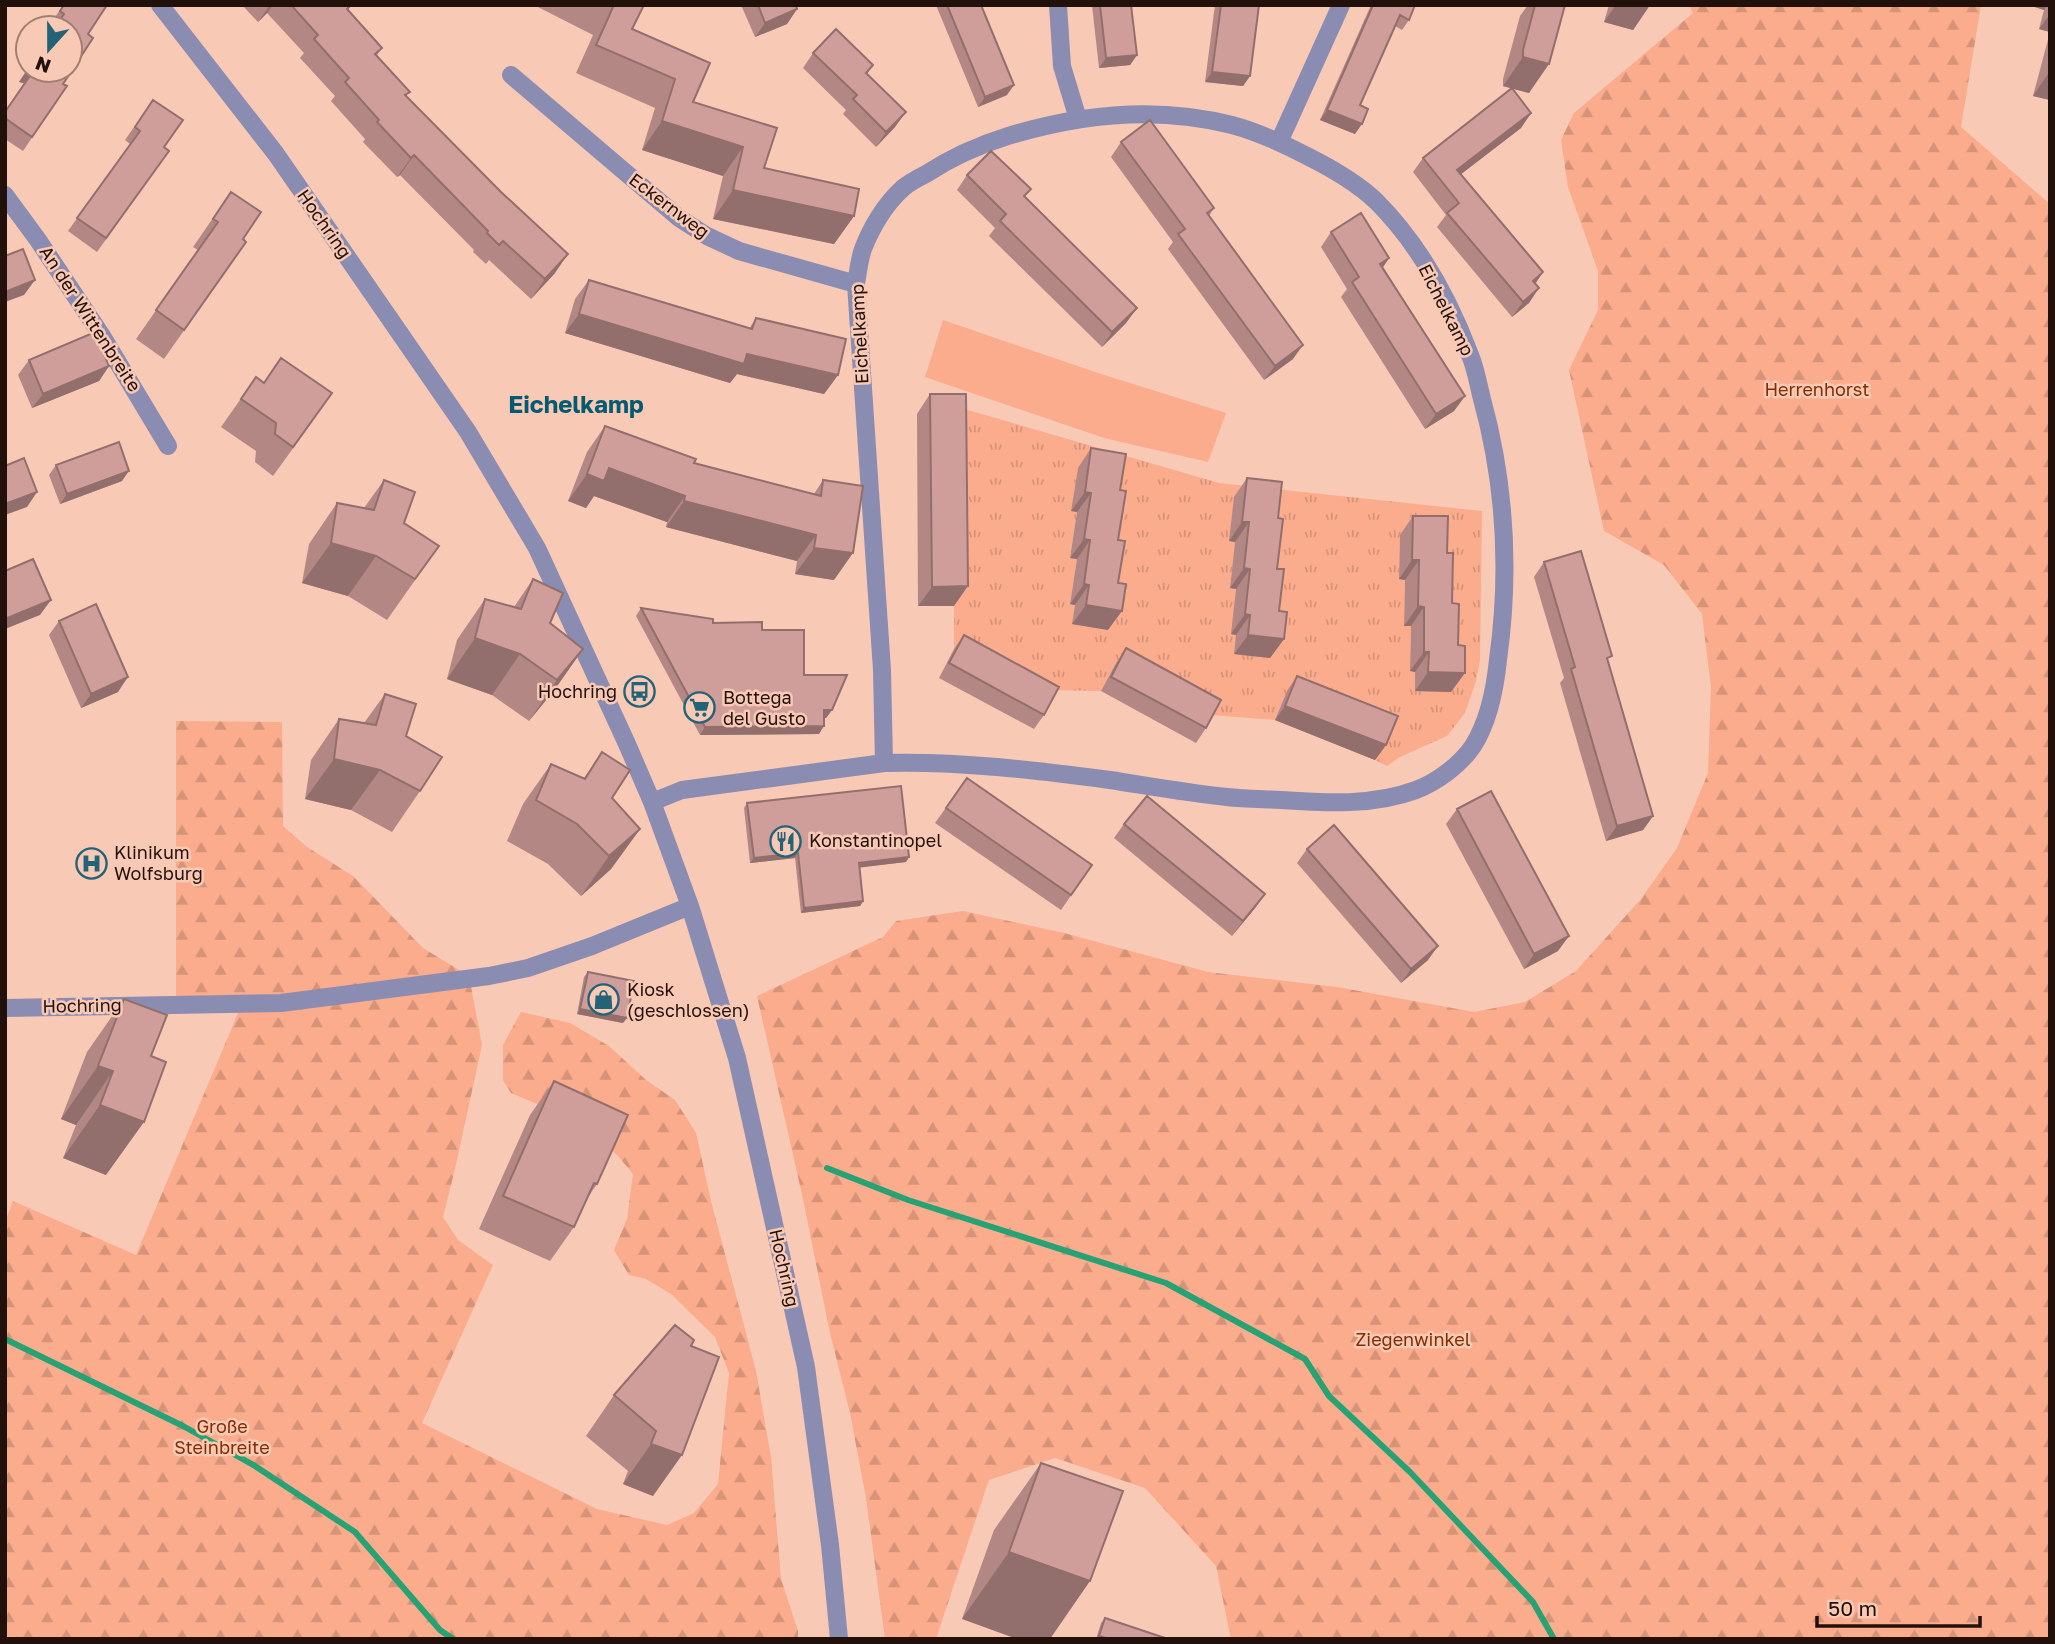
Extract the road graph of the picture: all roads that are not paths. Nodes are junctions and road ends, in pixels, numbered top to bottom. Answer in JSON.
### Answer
{"nodes":[{"id":1,"x":160,"y":5,"type":"edge"},
{"id":2,"x":1058,"y":5,"type":"edge"},
{"id":3,"x":1341,"y":5,"type":"edge"},
{"id":4,"x":511,"y":75,"type":"dead end"},
{"id":5,"x":1078,"y":119,"type":"junction"},
{"id":6,"x":1279,"y":142,"type":"junction"},
{"id":7,"x":5,"y":195,"type":"edge"},
{"id":8,"x":856,"y":284,"type":"junction"},
{"id":9,"x":168,"y":446,"type":"dead end"},
{"id":10,"x":884,"y":763,"type":"junction"},
{"id":11,"x":652,"y":802,"type":"junction"},
{"id":12,"x":690,"y":906,"type":"junction"},
{"id":13,"x":5,"y":1008,"type":"edge"},
{"id":14,"x":838,"y":1639,"type":"edge"}],
"edges":[{"from":1,"to":11,"type":"street","name":"Hochring"},
{"from":2,"to":5,"type":"street"},
{"from":3,"to":6,"type":"street"},
{"from":4,"to":8,"type":"street","name":"Eckernweg"},
{"from":5,"to":6,"type":"street","name":"Eichelkamp"},
{"from":5,"to":8,"type":"street","name":"Eichelkamp"},
{"from":6,"to":10,"type":"street","name":"Eichelkamp"},
{"from":7,"to":9,"type":"street","name":"An der Wittenbreite"},
{"from":8,"to":10,"type":"street","name":"Eichelkamp"},
{"from":10,"to":11,"type":"street","name":"Eichelkamp"},
{"from":11,"to":12,"type":"street","name":"Hochring"},
{"from":12,"to":13,"type":"street","name":"Hochring"},
{"from":12,"to":14,"type":"street","name":"Hochring"}]}
